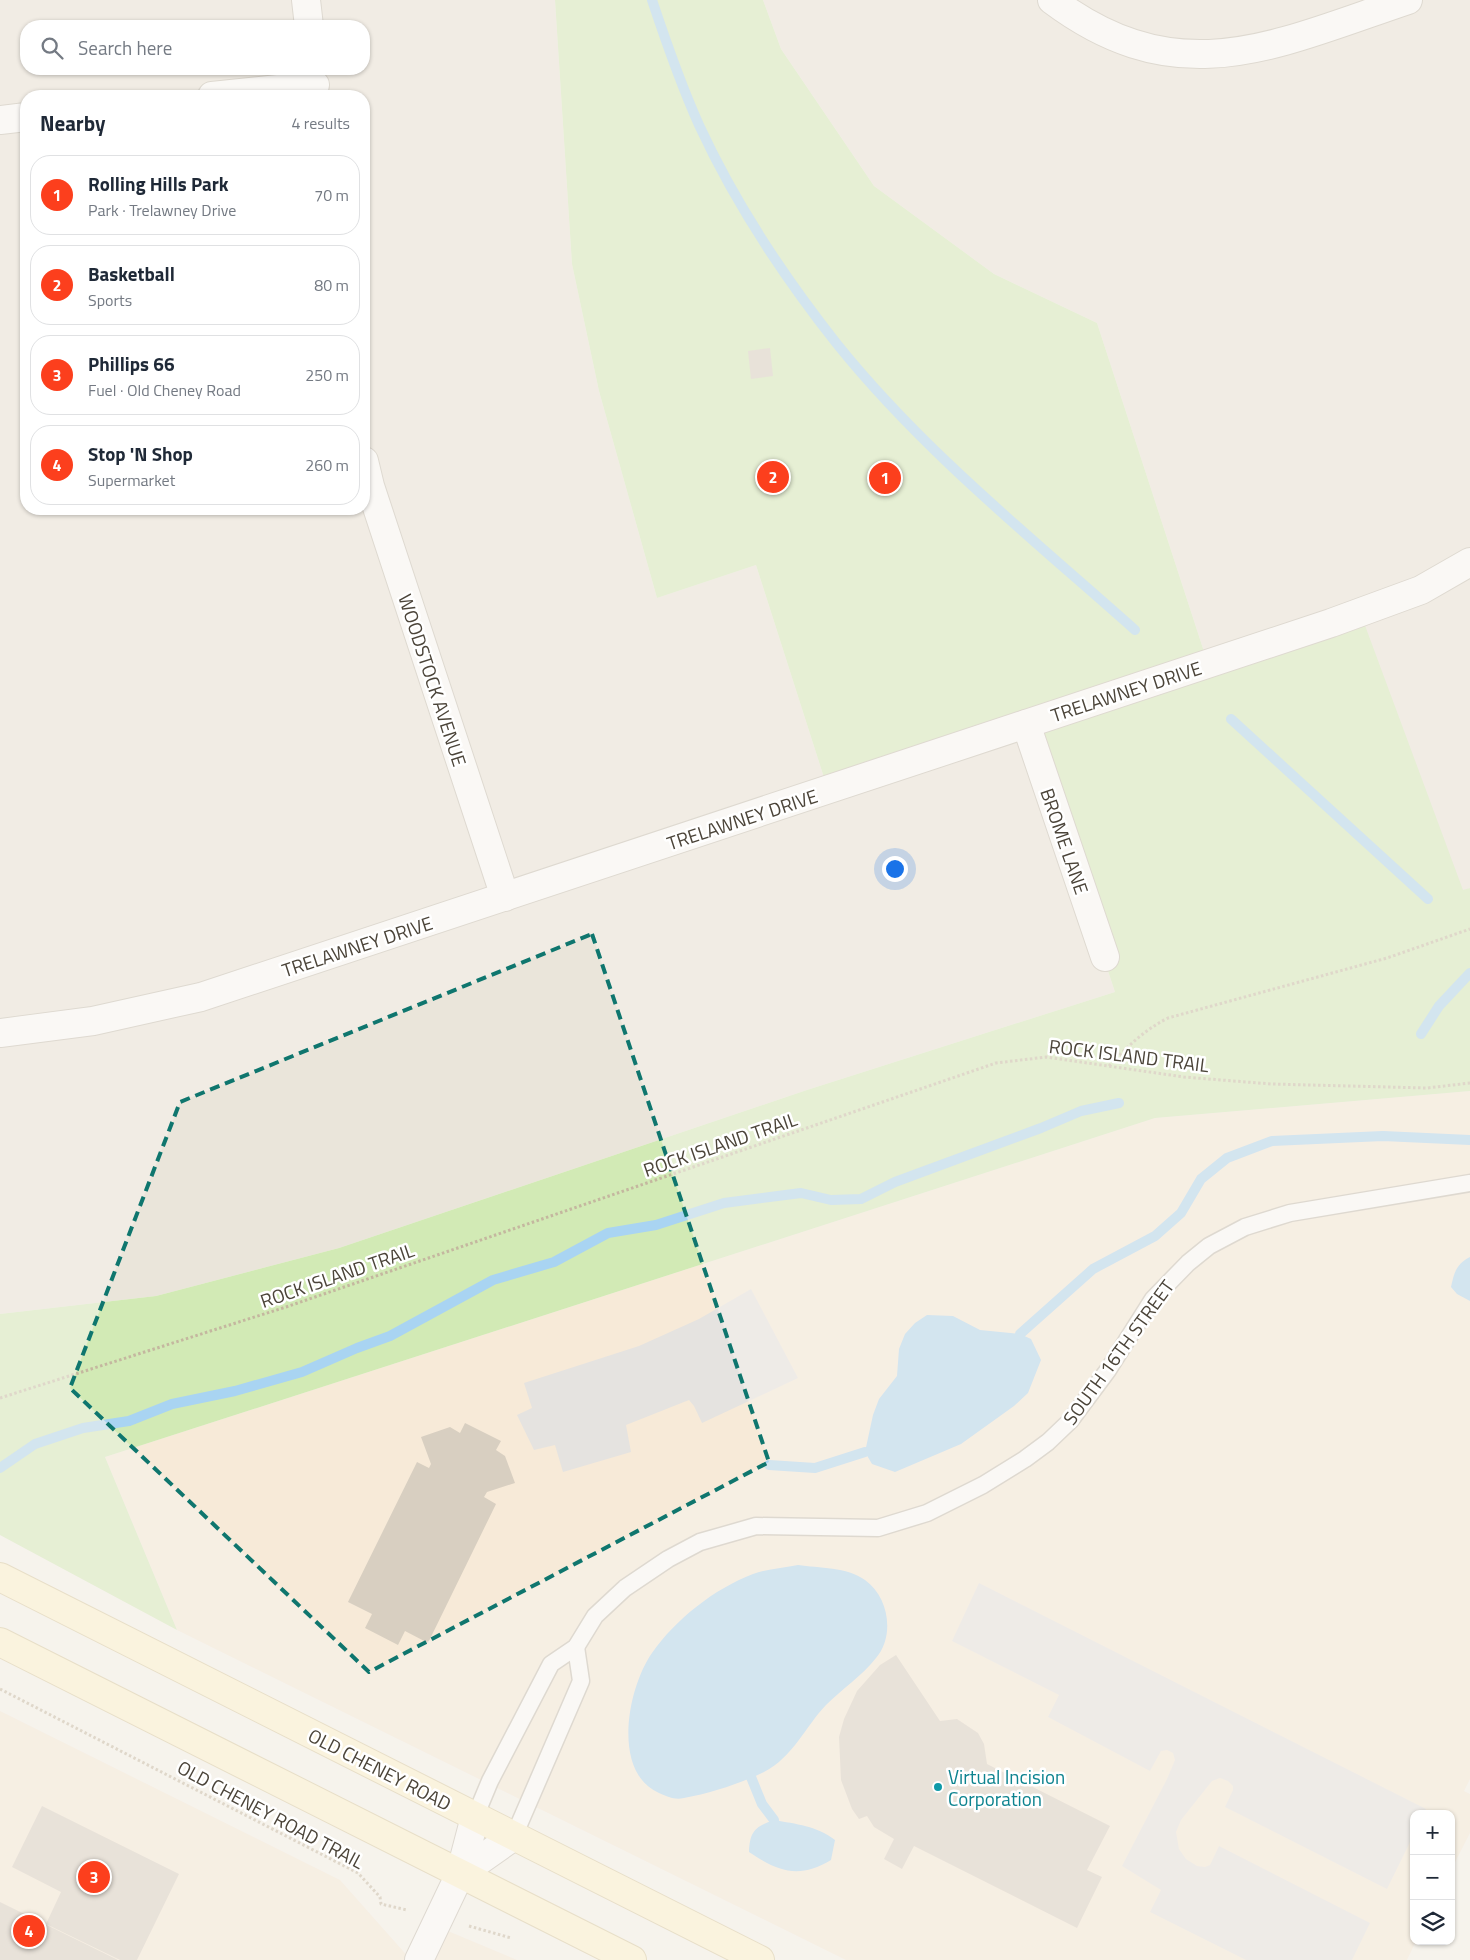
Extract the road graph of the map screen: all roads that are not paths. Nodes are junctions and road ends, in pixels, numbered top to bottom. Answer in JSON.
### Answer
{"nodes":[{"id":1,"x":306,"y":0,"type":"edge"},
{"id":2,"x":1052,"y":0,"type":"edge"},
{"id":3,"x":1408,"y":0,"type":"edge"},
{"id":4,"x":308,"y":20,"type":"edge"},
{"id":5,"x":315,"y":83,"type":"edge"},
{"id":6,"x":260,"y":90,"type":"edge"},
{"id":7,"x":20,"y":118,"type":"edge"},
{"id":8,"x":0,"y":120,"type":"edge"},
{"id":9,"x":370,"y":486,"type":"edge"},
{"id":10,"x":1470,"y":562,"type":"edge"},
{"id":11,"x":1026,"y":724,"type":"junction"},
{"id":12,"x":505,"y":897,"type":"junction"},
{"id":13,"x":1105,"y":958,"type":"dead end"},
{"id":14,"x":0,"y":1033,"type":"edge"},
{"id":15,"x":1470,"y":1182,"type":"edge"},
{"id":16,"x":0,"y":1577,"type":"edge"},
{"id":17,"x":0,"y":1642,"type":"edge"},
{"id":18,"x":576,"y":1647,"type":"junction"},
{"id":19,"x":475,"y":1817,"type":"junction"},
{"id":20,"x":514,"y":1836,"type":"junction"},
{"id":21,"x":460,"y":1874,"type":"junction"},
{"id":22,"x":419,"y":1960,"type":"edge"},
{"id":23,"x":632,"y":1960,"type":"edge"},
{"id":24,"x":760,"y":1960,"type":"edge"}],
"edges":[{"from":1,"to":4,"type":"street"},
{"from":2,"to":3,"type":"street"},
{"from":5,"to":6,"type":"street"},
{"from":7,"to":8,"type":"street"},
{"from":9,"to":12,"type":"street","name":"WOODSTOCK AVENUE"},
{"from":10,"to":11,"type":"street","name":"TRELAWNEY DRIVE"},
{"from":11,"to":12,"type":"street","name":"TRELAWNEY DRIVE"},
{"from":11,"to":13,"type":"street","name":"BROME LANE"},
{"from":12,"to":14,"type":"street","name":"TRELAWNEY DRIVE"},
{"from":15,"to":18,"type":"lane","name":"SOUTH 16TH STREET"},
{"from":16,"to":19,"type":"main road","name":"OLD CHENEY ROAD"},
{"from":17,"to":21,"type":"main road"},
{"from":18,"to":19,"type":"lane","name":"SOUTH 16TH STREET"},
{"from":18,"to":20,"type":"lane"},
{"from":19,"to":20,"type":"main road","name":"OLD CHENEY ROAD"},
{"from":19,"to":21,"type":"street","name":"SOUTH 16TH STREET"},
{"from":20,"to":21,"type":"street"},
{"from":20,"to":24,"type":"main road","name":"OLD CHENEY ROAD"},
{"from":21,"to":22,"type":"street","name":"SOUTH 16TH STREET"},
{"from":21,"to":23,"type":"main road"}]}
